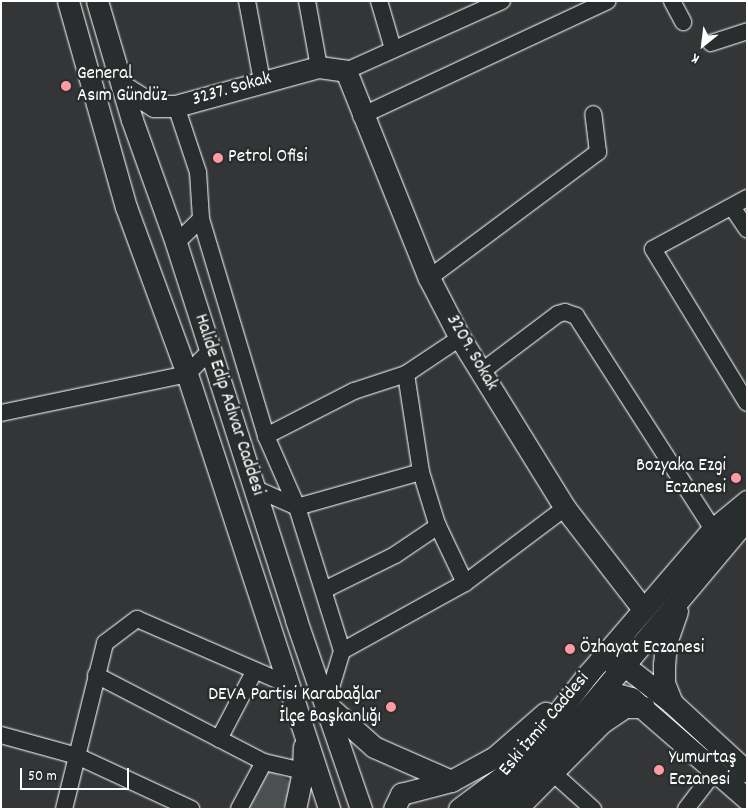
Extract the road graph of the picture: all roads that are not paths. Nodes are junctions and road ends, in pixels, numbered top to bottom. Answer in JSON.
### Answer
{"nodes":[{"id":1,"x":68,"y":1,"type":"edge"},
{"id":2,"x":97,"y":1,"type":"edge"},
{"id":3,"x":247,"y":1,"type":"edge"},
{"id":4,"x":307,"y":1,"type":"edge"},
{"id":5,"x":379,"y":1,"type":"edge"},
{"id":6,"x":502,"y":1,"type":"edge"},
{"id":7,"x":608,"y":1,"type":"edge"},
{"id":8,"x":672,"y":1,"type":"edge"},
{"id":9,"x":683,"y":22,"type":"dead end"},
{"id":10,"x":747,"y":31,"type":"edge"},
{"id":11,"x":711,"y":42,"type":"dead end"},
{"id":12,"x":393,"y":49,"type":"junction"},
{"id":13,"x":319,"y":68,"type":"junction"},
{"id":14,"x":346,"y":71,"type":"junction"},
{"id":15,"x":262,"y":81,"type":"junction"},
{"id":16,"x":122,"y":86,"type":"junction"},
{"id":17,"x":176,"y":106,"type":"junction"},
{"id":18,"x":593,"y":114,"type":"dead end"},
{"id":19,"x":361,"y":116,"type":"junction"},
{"id":20,"x":747,"y":198,"type":"edge"},
{"id":21,"x":732,"y":207,"type":"junction"},
{"id":22,"x":201,"y":219,"type":"junction"},
{"id":23,"x":747,"y":230,"type":"edge"},
{"id":24,"x":176,"y":243,"type":"junction"},
{"id":25,"x":429,"y":278,"type":"junction"},
{"id":26,"x":460,"y":338,"type":"junction"},
{"id":27,"x":211,"y":350,"type":"junction"},
{"id":28,"x":481,"y":372,"type":"junction"},
{"id":29,"x":187,"y":374,"type":"junction"},
{"id":30,"x":406,"y":374,"type":"junction"},
{"id":31,"x":747,"y":403,"type":"edge"},
{"id":32,"x":1,"y":413,"type":"edge"},
{"id":33,"x":266,"y":436,"type":"junction"},
{"id":34,"x":421,"y":472,"type":"junction"},
{"id":35,"x":254,"y":488,"type":"junction"},
{"id":36,"x":747,"y":501,"type":"edge"},
{"id":37,"x":297,"y":507,"type":"junction"},
{"id":38,"x":565,"y":508,"type":"junction"},
{"id":39,"x":747,"y":519,"type":"edge"},
{"id":40,"x":438,"y":526,"type":"junction"},
{"id":41,"x":713,"y":529,"type":"junction"},
{"id":42,"x":465,"y":582,"type":"junction"},
{"id":43,"x":324,"y":590,"type":"junction"},
{"id":44,"x":684,"y":596,"type":"junction"},
{"id":45,"x":643,"y":610,"type":"junction"},
{"id":46,"x":342,"y":651,"type":"junction"},
{"id":47,"x":625,"y":666,"type":"junction"},
{"id":48,"x":254,"y":672,"type":"junction"},
{"id":49,"x":589,"y":673,"type":"junction"},
{"id":50,"x":96,"y":675,"type":"junction"},
{"id":51,"x":289,"y":685,"type":"junction"},
{"id":52,"x":672,"y":703,"type":"junction"},
{"id":53,"x":326,"y":704,"type":"junction"},
{"id":54,"x":589,"y":706,"type":"junction"},
{"id":55,"x":644,"y":707,"type":"junction"},
{"id":56,"x":304,"y":734,"type":"junction"},
{"id":57,"x":1,"y":735,"type":"edge"},
{"id":58,"x":219,"y":739,"type":"junction"},
{"id":59,"x":77,"y":756,"type":"junction"},
{"id":60,"x":541,"y":761,"type":"junction"},
{"id":61,"x":264,"y":762,"type":"junction"},
{"id":62,"x":743,"y":763,"type":"edge"},
{"id":63,"x":303,"y":771,"type":"junction"},
{"id":64,"x":715,"y":771,"type":"junction"},
{"id":65,"x":451,"y":781,"type":"junction"},
{"id":66,"x":747,"y":799,"type":"edge"},
{"id":67,"x":397,"y":802,"type":"edge"},
{"id":68,"x":360,"y":808,"type":"edge"},
{"id":69,"x":64,"y":809,"type":"edge"},
{"id":70,"x":191,"y":809,"type":"edge"},
{"id":71,"x":239,"y":809,"type":"edge"},
{"id":72,"x":295,"y":809,"type":"edge"},
{"id":73,"x":329,"y":809,"type":"edge"},
{"id":74,"x":459,"y":809,"type":"edge"},
{"id":75,"x":487,"y":809,"type":"edge"},
{"id":76,"x":516,"y":809,"type":"edge"},
{"id":77,"x":593,"y":809,"type":"edge"},
{"id":78,"x":686,"y":809,"type":"edge"}],
"edges":[{"from":1,"to":29,"type":"main road","name":"Halide Edip Adıvar Caddesi"},
{"from":2,"to":16,"type":"main road","name":"Halide Edip Adıvar Caddesi"},
{"from":3,"to":15,"type":"street"},
{"from":4,"to":13,"type":"street"},
{"from":5,"to":12,"type":"street"},
{"from":6,"to":12,"type":"street"},
{"from":7,"to":19,"type":"street"},
{"from":8,"to":9,"type":"street"},
{"from":10,"to":11,"type":"street"},
{"from":12,"to":14,"type":"street"},
{"from":13,"to":14,"type":"main road","name":"3237. Sokak"},
{"from":13,"to":15,"type":"main road","name":"3237. Sokak"},
{"from":14,"to":19,"type":"main road","name":"3209. Sokak"},
{"from":15,"to":17,"type":"main road","name":"3237. Sokak"},
{"from":16,"to":17,"type":"main road","name":"3237. Sokak"},
{"from":16,"to":24,"type":"main road","name":"Halide Edip Adıvar Caddesi"},
{"from":17,"to":22,"type":"street"},
{"from":18,"to":25,"type":"street"},
{"from":19,"to":25,"type":"main road","name":"3209. Sokak"},
{"from":20,"to":21,"type":"street"},
{"from":21,"to":23,"type":"street"},
{"from":21,"to":31,"type":"street"},
{"from":22,"to":24,"type":"street"},
{"from":22,"to":33,"type":"street"},
{"from":24,"to":27,"type":"main road","name":"Halide Edip Adıvar Caddesi"},
{"from":25,"to":26,"type":"main road","name":"3209. Sokak"},
{"from":26,"to":28,"type":"main road","name":"3209. Sokak"},
{"from":26,"to":30,"type":"street"},
{"from":27,"to":29,"type":"street"},
{"from":27,"to":35,"type":"main road","name":"Halide Edip Adıvar Caddesi"},
{"from":28,"to":38,"type":"main road","name":"3209. Sokak"},
{"from":28,"to":41,"type":"street"},
{"from":29,"to":32,"type":"street"},
{"from":29,"to":51,"type":"main road","name":"Halide Edip Adıvar Caddesi"},
{"from":30,"to":33,"type":"street"},
{"from":30,"to":34,"type":"street"},
{"from":33,"to":37,"type":"street"},
{"from":34,"to":37,"type":"street"},
{"from":34,"to":40,"type":"street"},
{"from":35,"to":37,"type":"street"},
{"from":35,"to":53,"type":"main road","name":"Halide Edip Adıvar Caddesi"},
{"from":36,"to":41,"type":"main road","name":"Eski İzmir Caddesi"},
{"from":37,"to":43,"type":"street"},
{"from":38,"to":42,"type":"street"},
{"from":38,"to":45,"type":"main road","name":"3209. Sokak"},
{"from":39,"to":44,"type":"main road","name":"Eski İzmir Caddesi"},
{"from":40,"to":42,"type":"street"},
{"from":40,"to":43,"type":"street"},
{"from":41,"to":45,"type":"main road","name":"Eski İzmir Caddesi"},
{"from":42,"to":46,"type":"street"},
{"from":43,"to":46,"type":"street"},
{"from":44,"to":47,"type":"main road","name":"Eski İzmir Caddesi"},
{"from":44,"to":52,"type":"main road"},
{"from":45,"to":49,"type":"main road","name":"Eski İzmir Caddesi"},
{"from":46,"to":53,"type":"street"},
{"from":47,"to":49,"type":"main road"},
{"from":47,"to":52,"type":"main road"},
{"from":47,"to":54,"type":"main road","name":"Eski İzmir Caddesi"},
{"from":48,"to":50,"type":"street"},
{"from":48,"to":51,"type":"street"},
{"from":48,"to":58,"type":"street"},
{"from":49,"to":60,"type":"main road","name":"Eski İzmir Caddesi"},
{"from":49,"to":65,"type":"main road"},
{"from":50,"to":58,"type":"street"},
{"from":50,"to":59,"type":"street"},
{"from":51,"to":56,"type":"main road","name":"Halide Edip Adıvar Caddesi"},
{"from":52,"to":62,"type":"main road"},
{"from":53,"to":65,"type":"main road"},
{"from":53,"to":68,"type":"main road","name":"Halide Edip Adıvar Caddesi"},
{"from":54,"to":55,"type":"main road"},
{"from":54,"to":60,"type":"main road","name":"Eski İzmir Caddesi"},
{"from":55,"to":60,"type":"main road"},
{"from":55,"to":64,"type":"main road"},
{"from":56,"to":63,"type":"main road"},
{"from":56,"to":73,"type":"main road","name":"Halide Edip Adıvar Caddesi"},
{"from":57,"to":59,"type":"street"},
{"from":58,"to":61,"type":"street"},
{"from":59,"to":69,"type":"street"},
{"from":59,"to":70,"type":"street"},
{"from":60,"to":74,"type":"main road","name":"Eski İzmir Caddesi"},
{"from":60,"to":75,"type":"main road","name":"Eski İzmir Caddesi"},
{"from":60,"to":76,"type":"main road"},
{"from":60,"to":77,"type":"street"},
{"from":61,"to":63,"type":"street"},
{"from":61,"to":71,"type":"street"},
{"from":63,"to":72,"type":"main road"},
{"from":64,"to":66,"type":"main road"},
{"from":64,"to":78,"type":"street"},
{"from":65,"to":67,"type":"main road"},
{"from":67,"to":68,"type":"main road"}]}
